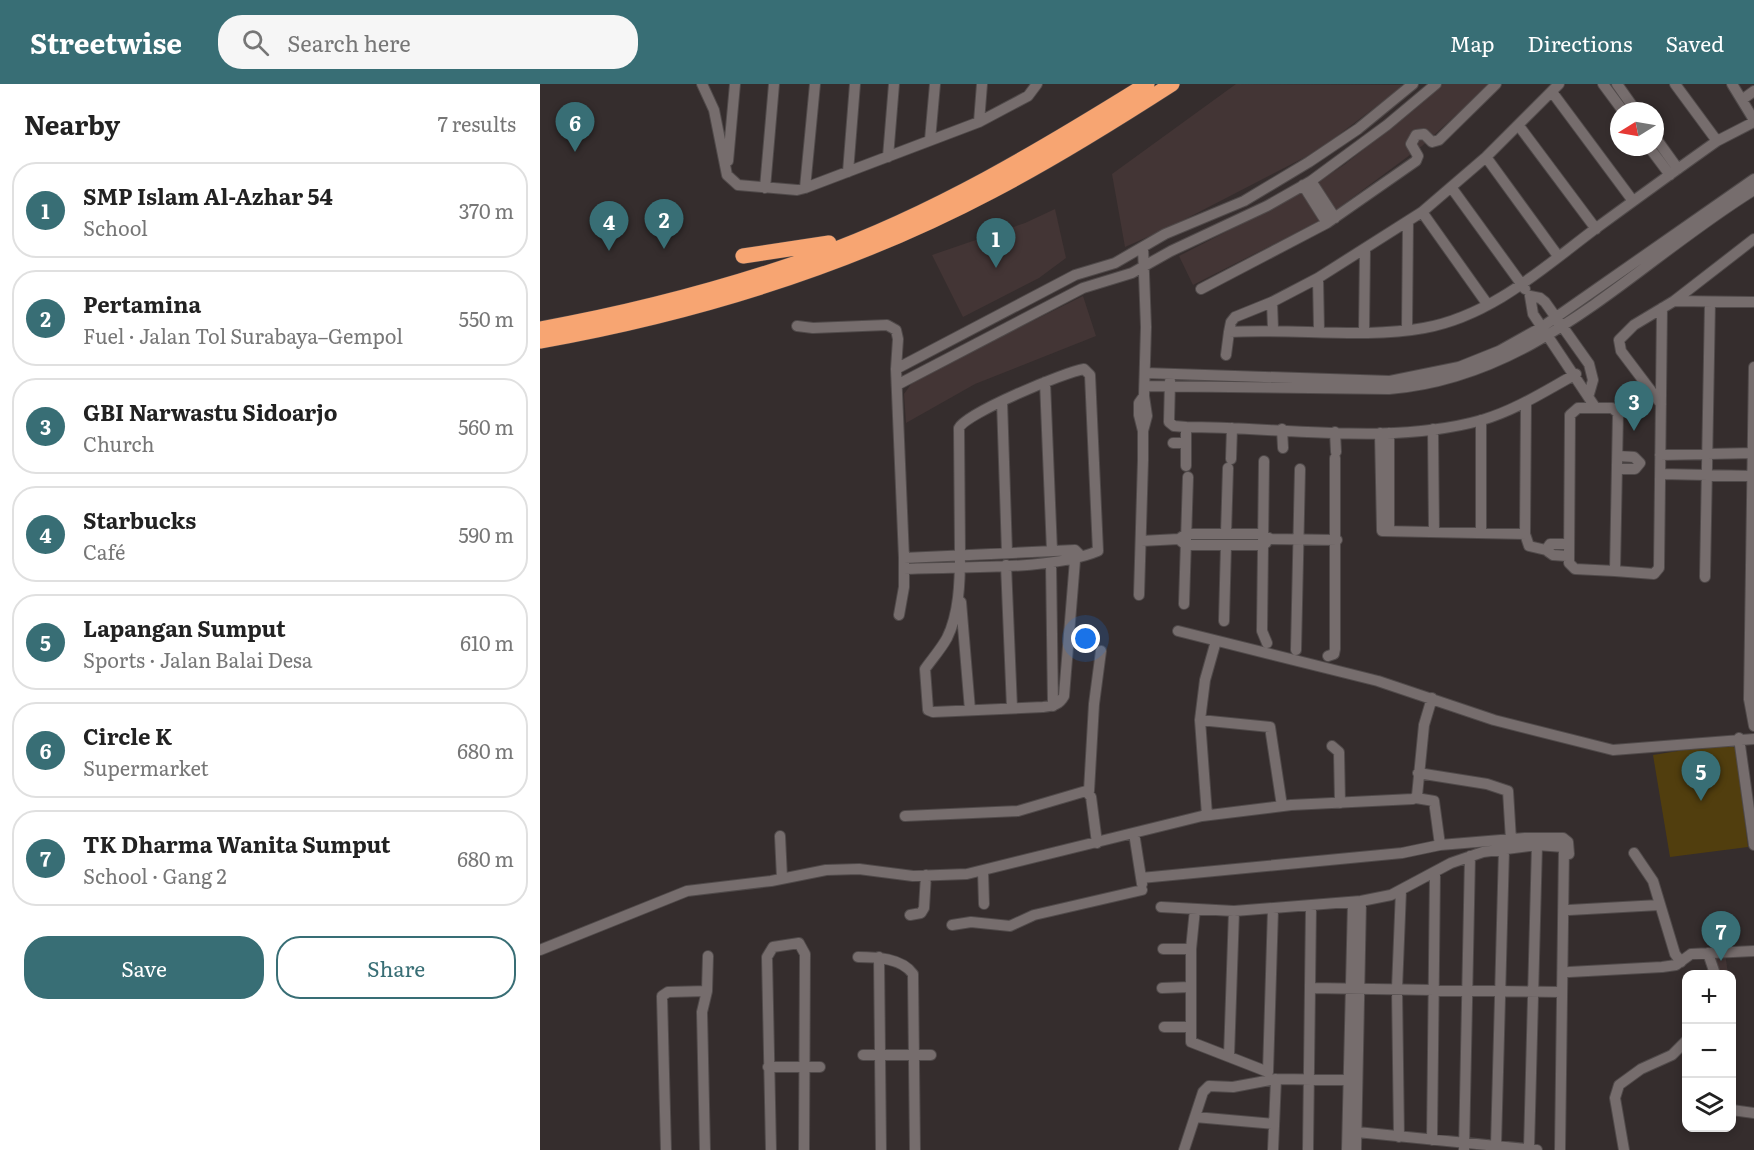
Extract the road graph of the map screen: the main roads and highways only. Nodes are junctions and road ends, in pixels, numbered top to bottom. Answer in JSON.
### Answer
{"nodes":[{"id":1,"x":1147,"y":84,"type":"edge"},
{"id":2,"x":1172,"y":84,"type":"edge"},
{"id":3,"x":1116,"y":111,"type":"junction"},
{"id":4,"x":850,"y":242,"type":"junction"},
{"id":5,"x":743,"y":256,"type":"dead end"},
{"id":6,"x":540,"y":329,"type":"edge"},
{"id":7,"x":540,"y":341,"type":"edge"}],
"edges":[{"from":1,"to":3,"type":"highway"},
{"from":2,"to":3,"type":"highway"},
{"from":3,"to":4,"type":"highway"},
{"from":3,"to":7,"type":"highway"},
{"from":4,"to":5,"type":"highway"},
{"from":4,"to":6,"type":"highway"}]}
